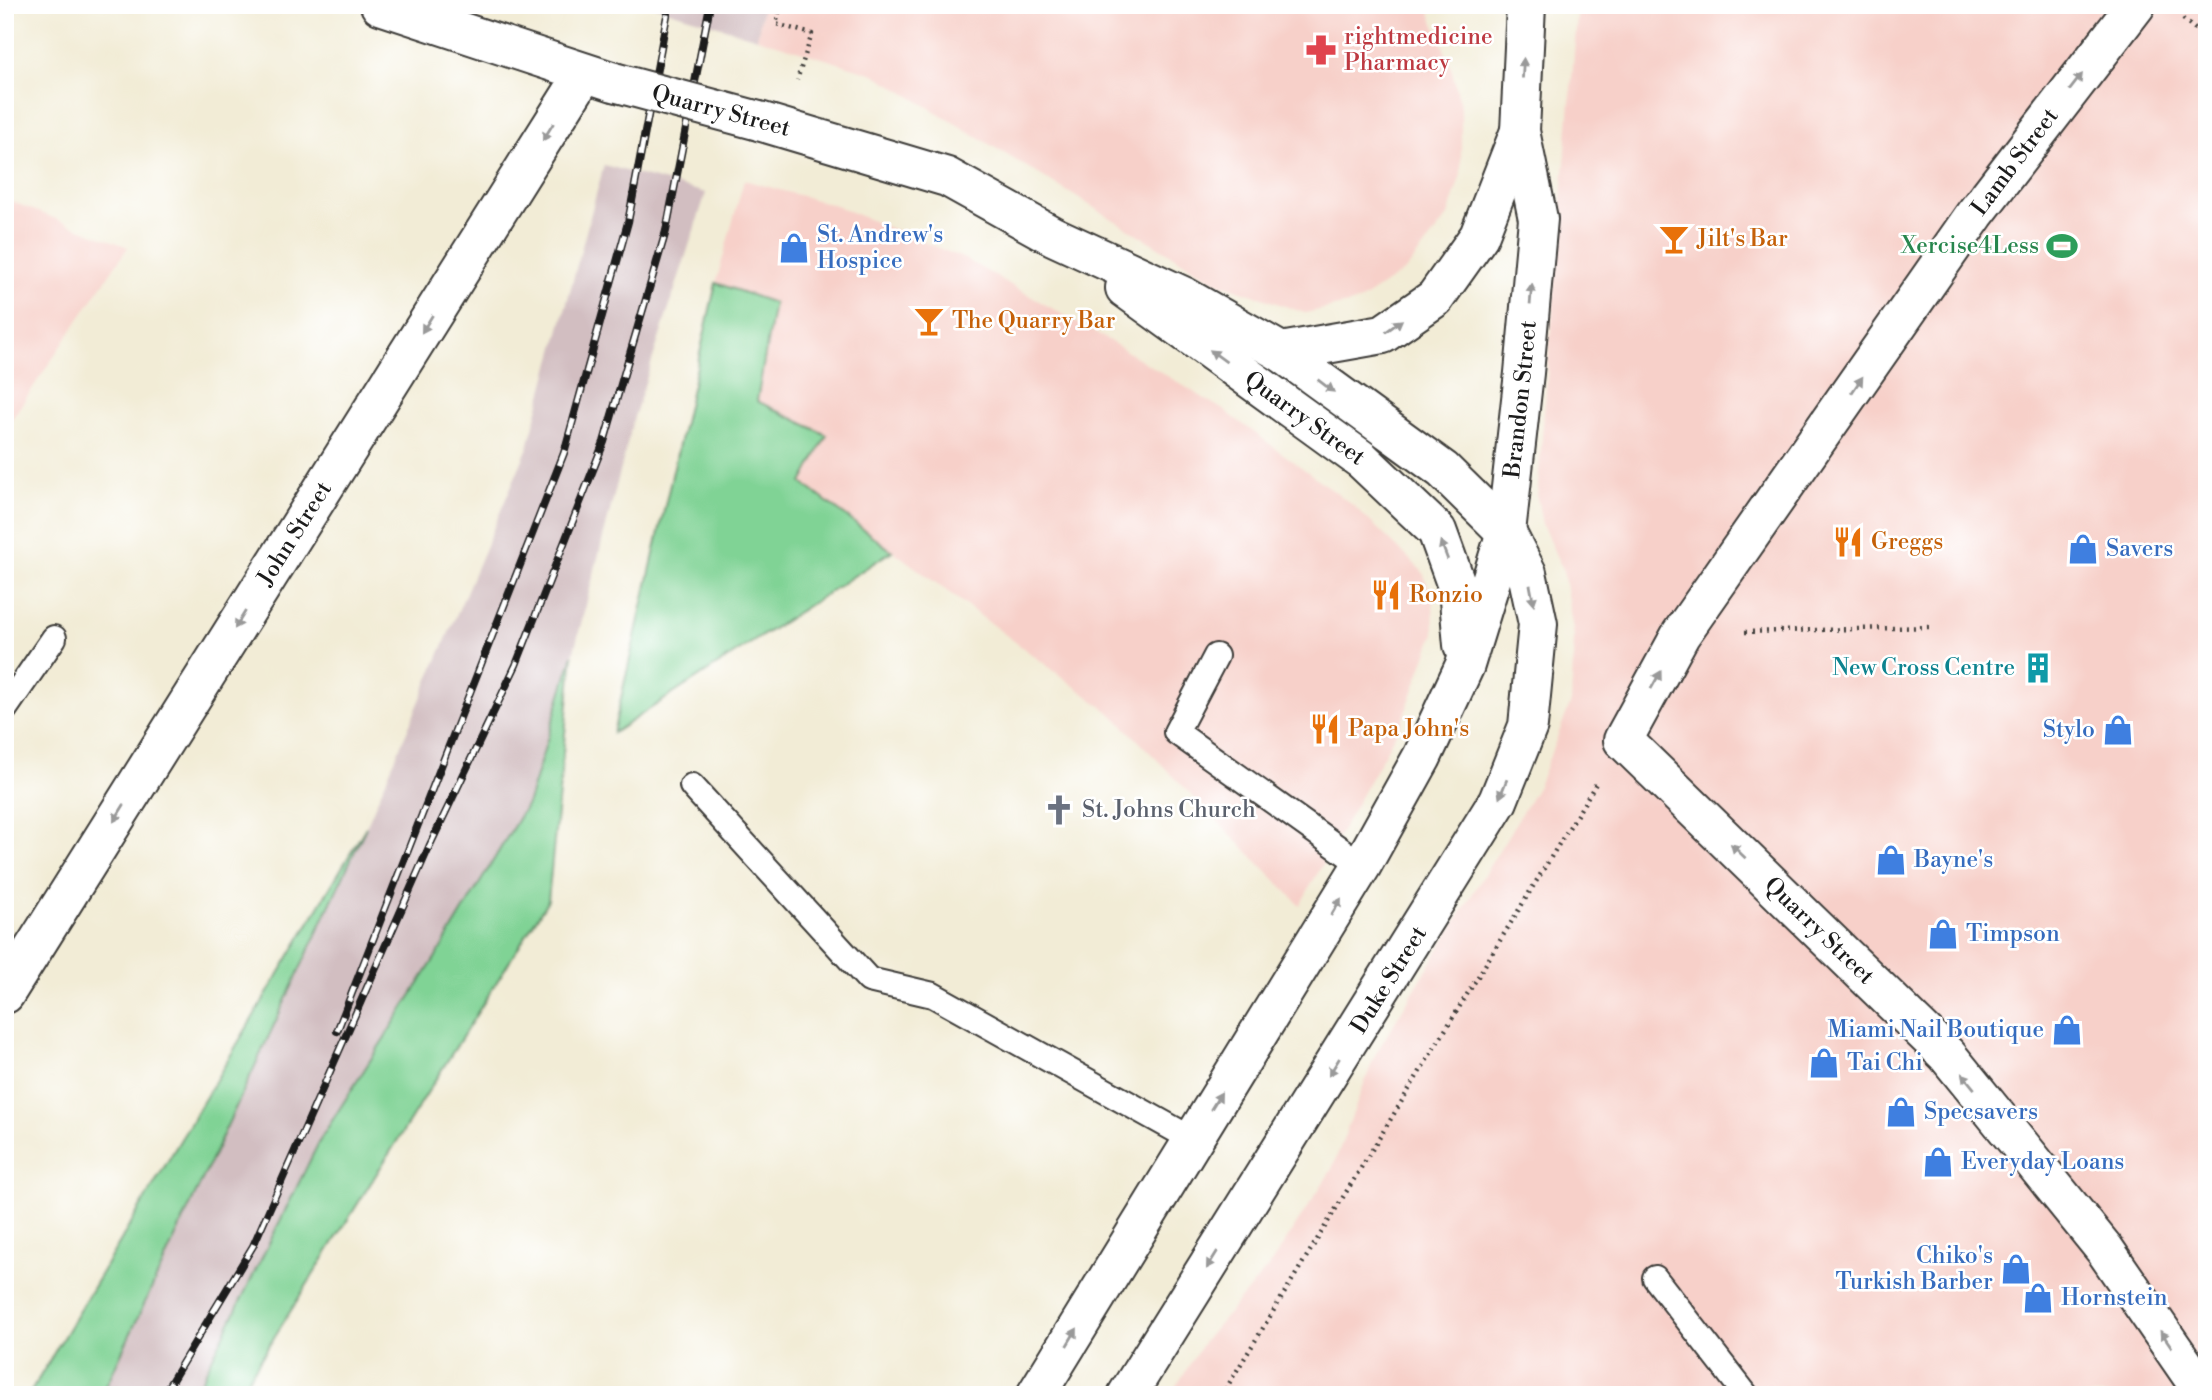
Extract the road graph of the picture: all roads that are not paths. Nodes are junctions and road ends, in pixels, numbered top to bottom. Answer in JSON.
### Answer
{"nodes":[{"id":1,"x":380,"y":5,"type":"edge"},
{"id":2,"x":1526,"y":5,"type":"edge"},
{"id":3,"x":2136,"y":5,"type":"edge"},
{"id":4,"x":599,"y":78,"type":"junction"},
{"id":5,"x":1520,"y":131,"type":"junction"},
{"id":6,"x":1053,"y":236,"type":"junction"},
{"id":7,"x":1281,"y":352,"type":"junction"},
{"id":8,"x":1506,"y":532,"type":"junction"},
{"id":9,"x":54,"y":638,"type":"dead end"},
{"id":10,"x":1216,"y":656,"type":"dead end"},
{"id":11,"x":1465,"y":665,"type":"junction"},
{"id":12,"x":5,"y":709,"type":"edge"},
{"id":13,"x":1623,"y":740,"type":"joint"},
{"id":14,"x":692,"y":786,"type":"dead end"},
{"id":15,"x":1362,"y":864,"type":"junction"},
{"id":16,"x":5,"y":994,"type":"edge"},
{"id":17,"x":1192,"y":1139,"type":"junction"},
{"id":18,"x":1655,"y":1278,"type":"dead end"},
{"id":19,"x":1036,"y":1395,"type":"edge"},
{"id":20,"x":1127,"y":1395,"type":"edge"},
{"id":21,"x":1746,"y":1395,"type":"edge"},
{"id":22,"x":2205,"y":1395,"type":"edge"}],
"edges":[{"from":1,"to":4,"type":"main road","name":"Quarry Street"},
{"from":5,"to":2,"type":"main road","name":"Brandon Street","one_way":true},
{"from":13,"to":3,"type":"main road","name":"Lamb Street","one_way":true},
{"from":4,"to":6,"type":"main road","name":"Quarry Street","bridge":true},
{"from":4,"to":16,"type":"main road","name":"John Street","one_way":true},
{"from":7,"to":5,"type":"main road","name":"Brandon Street","one_way":true},
{"from":8,"to":5,"type":"main road","name":"Brandon Street","one_way":true},
{"from":6,"to":7,"type":"main road","name":"Quarry Street"},
{"from":11,"to":6,"type":"main road","name":"Quarry Street","one_way":true},
{"from":7,"to":8,"type":"main road","name":"Quarry Street","one_way":true},
{"from":8,"to":11,"type":"main road","name":"Brandon Street"},
{"from":8,"to":20,"type":"main road","name":"Duke Street","one_way":true},
{"from":9,"to":12,"type":"lane"},
{"from":10,"to":15,"type":"lane"},
{"from":11,"to":15,"type":"main road"},
{"from":22,"to":13,"type":"main road","name":"Quarry Street","one_way":true},
{"from":14,"to":17,"type":"lane"},
{"from":17,"to":15,"type":"main road","one_way":true},
{"from":19,"to":17,"type":"main road","one_way":true},
{"from":18,"to":21,"type":"lane"}]}
